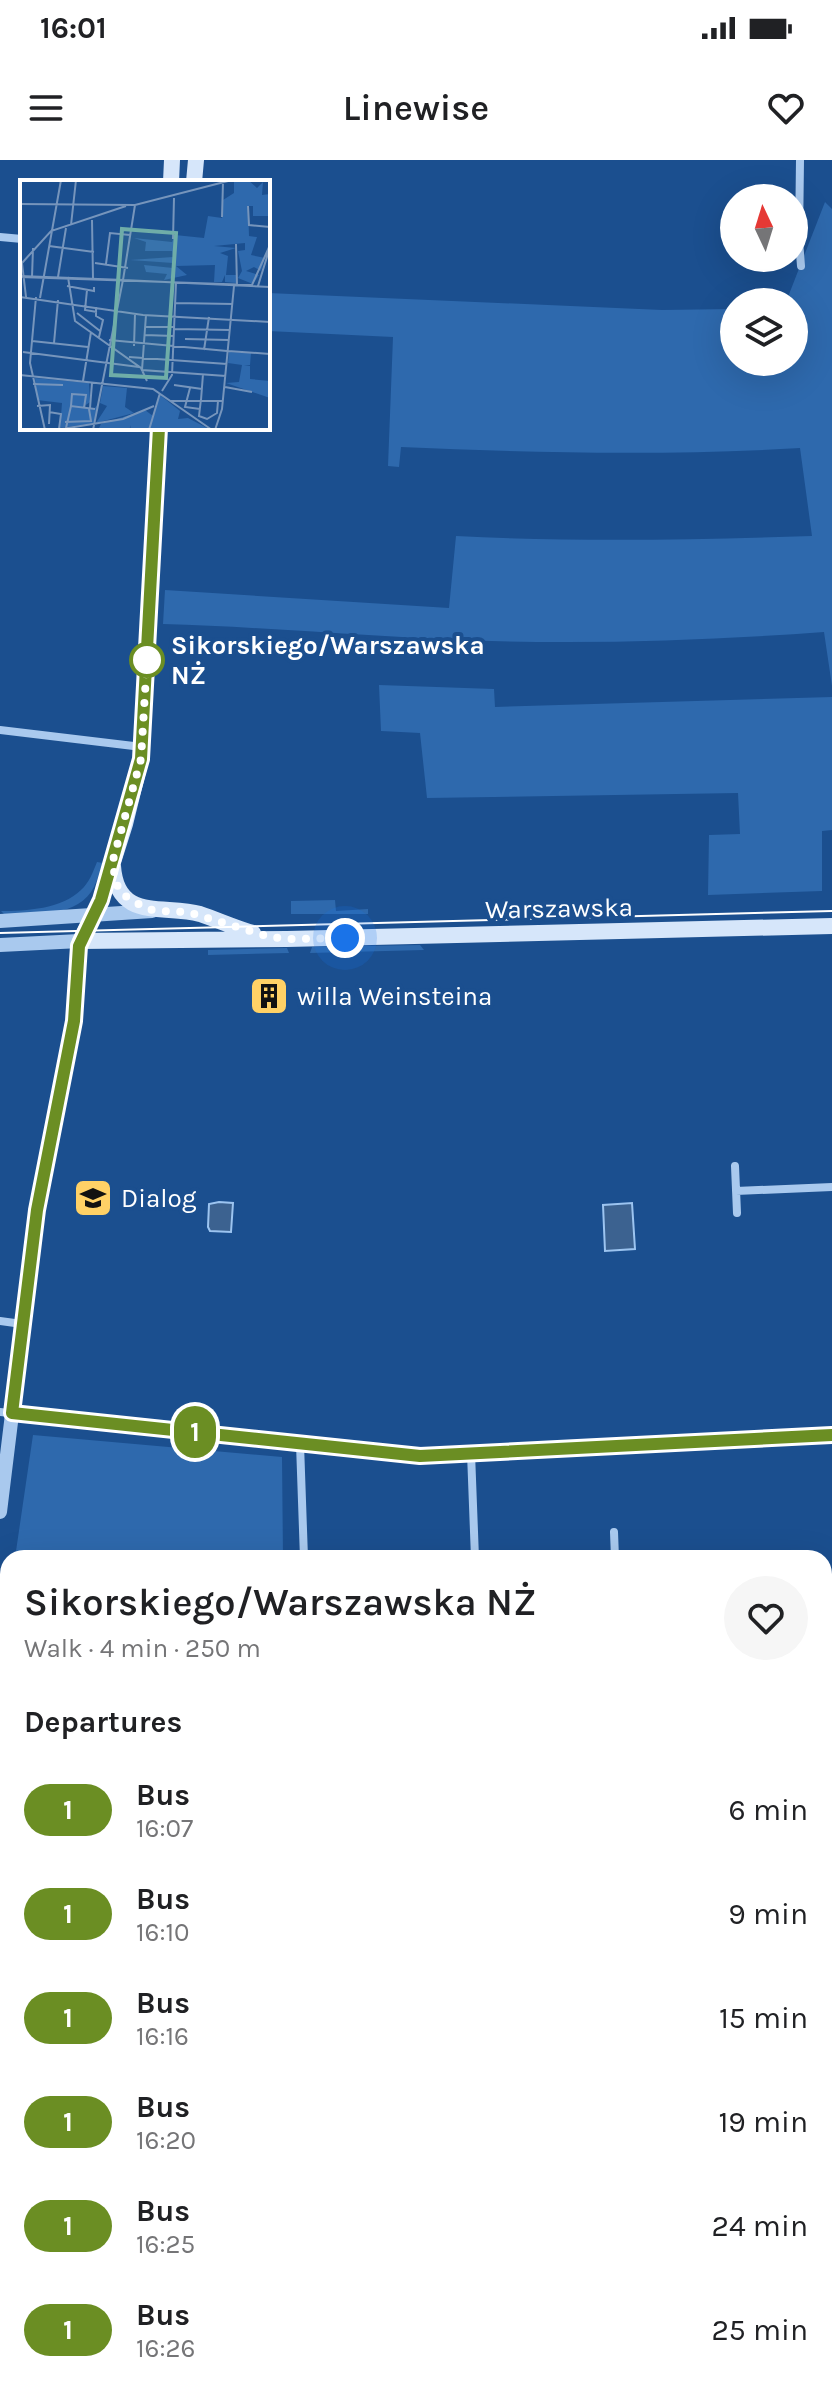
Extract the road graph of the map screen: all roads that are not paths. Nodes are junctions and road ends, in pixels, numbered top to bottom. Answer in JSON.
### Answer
{"nodes":[{"id":1,"x":172,"y":160,"type":"edge"},
{"id":2,"x":196,"y":160,"type":"edge"},
{"id":3,"x":800,"y":160,"type":"edge"},
{"id":4,"x":171,"y":180,"type":"edge"},
{"id":5,"x":194,"y":180,"type":"edge"},
{"id":6,"x":800,"y":184,"type":"edge"},
{"id":7,"x":0,"y":237,"type":"edge"},
{"id":8,"x":20,"y":239,"type":"edge"},
{"id":9,"x":159,"y":430,"type":"edge"},
{"id":10,"x":0,"y":730,"type":"edge"},
{"id":11,"x":143,"y":747,"type":"junction"},
{"id":12,"x":113,"y":860,"type":"junction"},
{"id":13,"x":156,"y":911,"type":"junction"},
{"id":14,"x":95,"y":915,"type":"junction"},
{"id":15,"x":0,"y":921,"type":"edge"},
{"id":16,"x":832,"y":926,"type":"edge"},
{"id":17,"x":287,"y":939,"type":"junction"},
{"id":18,"x":80,"y":941,"type":"junction"},
{"id":19,"x":0,"y":945,"type":"edge"},
{"id":20,"x":735,"y":1166,"type":"dead end"},
{"id":21,"x":832,"y":1187,"type":"edge"},
{"id":22,"x":736,"y":1191,"type":"junction"},
{"id":23,"x":737,"y":1213,"type":"dead end"},
{"id":24,"x":0,"y":1321,"type":"edge"},
{"id":25,"x":22,"y":1324,"type":"junction"},
{"id":26,"x":6,"y":1412,"type":"edge"},
{"id":27,"x":832,"y":1435,"type":"edge"},
{"id":28,"x":300,"y":1444,"type":"junction"},
{"id":29,"x":471,"y":1453,"type":"junction"},
{"id":30,"x":3,"y":1464,"type":"edge"},
{"id":31,"x":0,"y":1512,"type":"edge"},
{"id":32,"x":614,"y":1532,"type":"dead end"},
{"id":33,"x":304,"y":1550,"type":"edge"},
{"id":34,"x":475,"y":1550,"type":"edge"},
{"id":35,"x":615,"y":1550,"type":"edge"}],
"edges":[{"from":1,"to":4,"type":"main road"},
{"from":2,"to":5,"type":"main road"},
{"from":3,"to":6,"type":"street"},
{"from":7,"to":8,"type":"street"},
{"from":9,"to":11,"type":"main road"},
{"from":10,"to":11,"type":"street"},
{"from":11,"to":12,"type":"main road"},
{"from":12,"to":13,"type":"main road"},
{"from":12,"to":14,"type":"main road"},
{"from":13,"to":14,"type":"street","name":"Warszawska"},
{"from":13,"to":17,"type":"main road","name":"Warszawska"},
{"from":14,"to":15,"type":"street","name":"Warszawska"},
{"from":14,"to":18,"type":"main road"},
{"from":16,"to":17,"type":"main road","name":"Warszawska"},
{"from":17,"to":18,"type":"main road","name":"Warszawska"},
{"from":18,"to":19,"type":"street","name":"Warszawska"},
{"from":18,"to":25,"type":"street"},
{"from":20,"to":22,"type":"street"},
{"from":21,"to":22,"type":"street"},
{"from":22,"to":23,"type":"street"},
{"from":24,"to":25,"type":"street"},
{"from":25,"to":26,"type":"street"},
{"from":26,"to":28,"type":"street"},
{"from":26,"to":30,"type":"street"},
{"from":27,"to":29,"type":"street"},
{"from":28,"to":29,"type":"street"},
{"from":28,"to":33,"type":"street"},
{"from":29,"to":34,"type":"street"},
{"from":30,"to":31,"type":"street"},
{"from":32,"to":35,"type":"street"}]}
